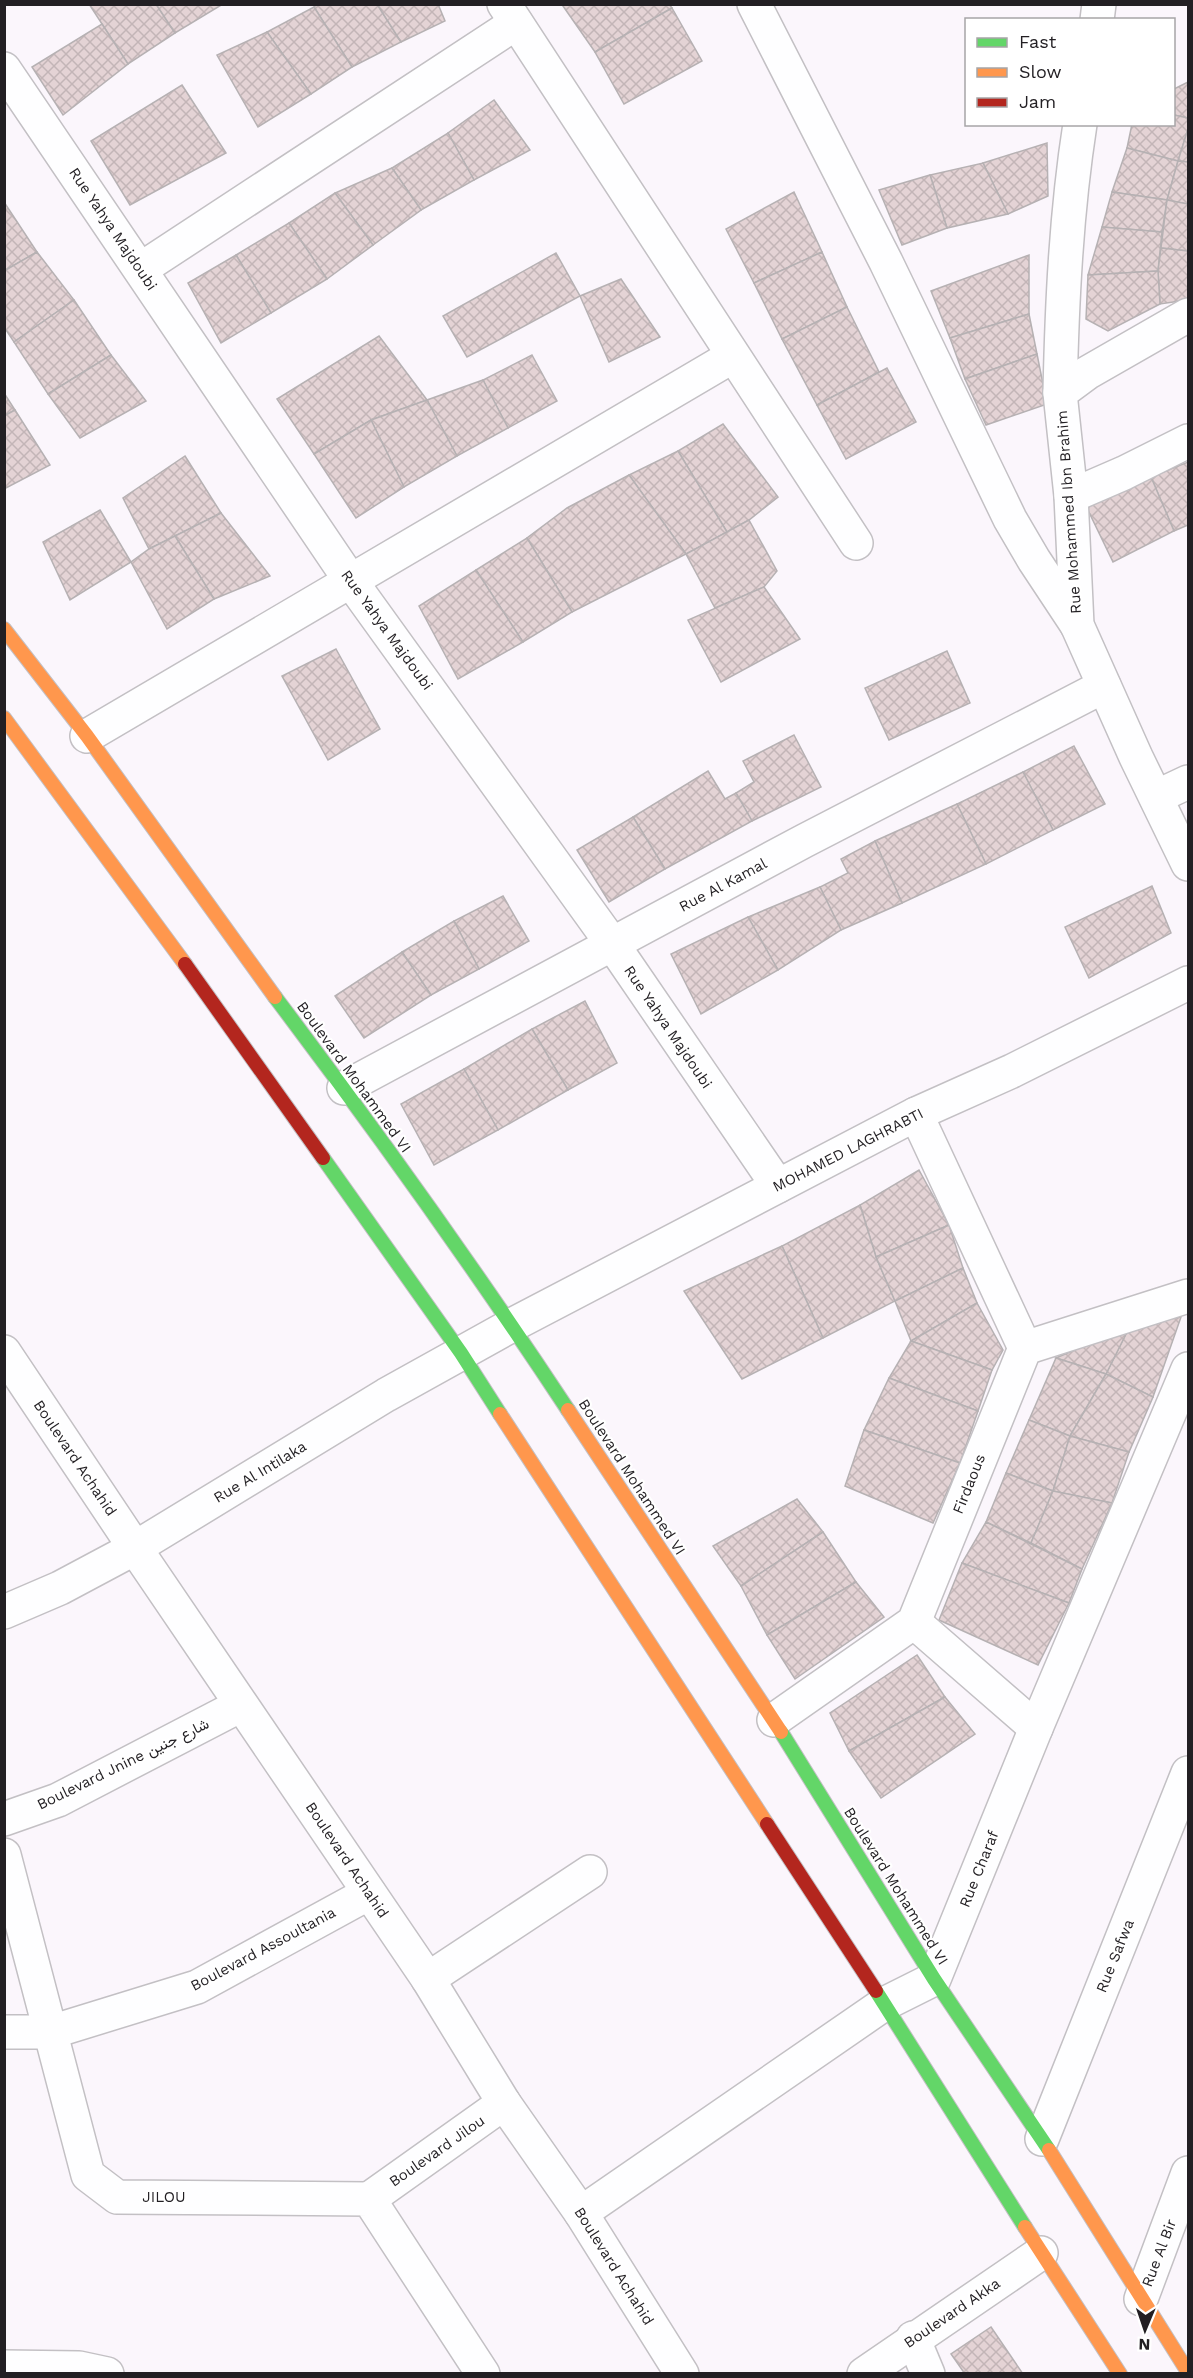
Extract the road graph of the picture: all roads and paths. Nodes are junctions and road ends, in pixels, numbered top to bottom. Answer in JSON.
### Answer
{"nodes":[{"id":1,"x":754,"y":4,"type":"edge"},
{"id":2,"x":510,"y":14,"type":"edge"},
{"id":3,"x":4,"y":69,"type":"edge"},
{"id":4,"x":1080,"y":126,"type":"edge"},
{"id":5,"x":141,"y":269,"type":"junction"},
{"id":6,"x":1188,"y":315,"type":"edge"},
{"id":7,"x":733,"y":356,"type":"junction"},
{"id":8,"x":1060,"y":393,"type":"junction"},
{"id":9,"x":1188,"y":441,"type":"edge"},
{"id":10,"x":1071,"y":496,"type":"junction"},
{"id":11,"x":856,"y":543,"type":"dead end"},
{"id":12,"x":351,"y":580,"type":"junction"},
{"id":13,"x":1077,"y":625,"type":"junction"},
{"id":14,"x":4,"y":629,"type":"edge"},
{"id":15,"x":1104,"y":686,"type":"junction"},
{"id":16,"x":4,"y":718,"type":"edge"},
{"id":17,"x":87,"y":736,"type":"junction"},
{"id":18,"x":1188,"y":782,"type":"edge"},
{"id":19,"x":1156,"y":797,"type":"junction"},
{"id":20,"x":1188,"y":864,"type":"edge"},
{"id":21,"x":613,"y":945,"type":"junction"},
{"id":22,"x":1188,"y":983,"type":"edge"},
{"id":23,"x":344,"y":1088,"type":"junction"},
{"id":24,"x":916,"y":1114,"type":"junction"},
{"id":25,"x":778,"y":1186,"type":"junction"},
{"id":26,"x":1188,"y":1296,"type":"edge"},
{"id":27,"x":512,"y":1325,"type":"junction"},
{"id":28,"x":1025,"y":1348,"type":"junction"},
{"id":29,"x":4,"y":1352,"type":"edge"},
{"id":30,"x":461,"y":1353,"type":"junction"},
{"id":31,"x":1188,"y":1368,"type":"edge"},
{"id":32,"x":135,"y":1548,"type":"junction"},
{"id":33,"x":4,"y":1612,"type":"edge"},
{"id":34,"x":914,"y":1622,"type":"junction"},
{"id":35,"x":241,"y":1705,"type":"junction"},
{"id":36,"x":774,"y":1720,"type":"junction"},
{"id":37,"x":1036,"y":1728,"type":"junction"},
{"id":38,"x":1188,"y":1773,"type":"edge"},
{"id":39,"x":4,"y":1819,"type":"edge"},
{"id":40,"x":4,"y":1856,"type":"edge"},
{"id":41,"x":590,"y":1872,"type":"dead end"},
{"id":42,"x":369,"y":1893,"type":"junction"},
{"id":43,"x":428,"y":1979,"type":"junction"},
{"id":44,"x":934,"y":1979,"type":"junction"},
{"id":45,"x":884,"y":2004,"type":"junction"},
{"id":46,"x":4,"y":2032,"type":"edge"},
{"id":47,"x":51,"y":2032,"type":"junction"},
{"id":48,"x":504,"y":2103,"type":"junction"},
{"id":49,"x":1042,"y":2139,"type":"junction"},
{"id":50,"x":1188,"y":2173,"type":"edge"},
{"id":51,"x":369,"y":2199,"type":"junction"},
{"id":52,"x":581,"y":2213,"type":"junction"},
{"id":53,"x":1041,"y":2253,"type":"junction"},
{"id":54,"x":1141,"y":2299,"type":"junction"},
{"id":55,"x":913,"y":2338,"type":"junction"},
{"id":56,"x":4,"y":2367,"type":"edge"},
{"id":57,"x":93,"y":2371,"type":"edge"},
{"id":58,"x":1188,"y":2372,"type":"edge"},
{"id":59,"x":483,"y":2373,"type":"edge"},
{"id":60,"x":682,"y":2373,"type":"edge"},
{"id":61,"x":864,"y":2373,"type":"edge"},
{"id":62,"x":928,"y":2373,"type":"edge"},
{"id":63,"x":1120,"y":2373,"type":"edge"}],
"edges":[{"from":1,"to":13,"type":"street"},
{"from":2,"to":5,"type":"street"},
{"from":2,"to":7,"type":"street"},
{"from":3,"to":5,"type":"street","name":"Rue Yahya Majdoubi"},
{"from":4,"to":8,"type":"street"},
{"from":5,"to":12,"type":"street","name":"Rue Yahya Majdoubi"},
{"from":6,"to":8,"type":"street","name":"Rue Mohammed Ibn Brahim"},
{"from":7,"to":11,"type":"street"},
{"from":7,"to":12,"type":"street"},
{"from":8,"to":10,"type":"street","name":"Rue Mohammed Ibn Brahim"},
{"from":9,"to":10,"type":"street"},
{"from":10,"to":13,"type":"street","name":"Rue Mohammed Ibn Brahim"},
{"from":12,"to":17,"type":"street"},
{"from":12,"to":21,"type":"street","name":"Rue Yahya Majdoubi"},
{"from":13,"to":15,"type":"street","name":"Rue Mohammed Ibn Brahim"},
{"from":14,"to":17,"type":"main road","name":"Boulevard Mohammed VI"},
{"from":15,"to":19,"type":"street","name":"Rue Mohammed Ibn Brahim"},
{"from":15,"to":21,"type":"street","name":"Rue Al Kamal"},
{"from":16,"to":30,"type":"main road"},
{"from":17,"to":23,"type":"main road","name":"Boulevard Mohammed VI"},
{"from":18,"to":19,"type":"street"},
{"from":19,"to":20,"type":"street","name":"Rue Mohammed Ibn Brahim"},
{"from":21,"to":23,"type":"street","name":"Rue Al Kamal"},
{"from":21,"to":25,"type":"street","name":"Rue Yahya Majdoubi"},
{"from":22,"to":24,"type":"street","name":"MOHAMED LAGHRABTI"},
{"from":23,"to":27,"type":"main road","name":"Boulevard Mohammed VI"},
{"from":24,"to":25,"type":"street","name":"MOHAMED LAGHRABTI"},
{"from":24,"to":28,"type":"street"},
{"from":25,"to":27,"type":"street","name":"MOHAMED LAGHRABTI"},
{"from":26,"to":28,"type":"street"},
{"from":27,"to":30,"type":"street","name":"Rue Al Intilaka"},
{"from":27,"to":36,"type":"main road","name":"Boulevard Mohammed VI"},
{"from":28,"to":34,"type":"street","name":"Firdaous"},
{"from":29,"to":32,"type":"street","name":"Boulevard Achahid"},
{"from":30,"to":32,"type":"street","name":"Rue Al Intilaka"},
{"from":30,"to":45,"type":"main road"},
{"from":31,"to":37,"type":"street","name":"Rue Charaf"},
{"from":32,"to":33,"type":"street","name":"Rue Al Intilaka"},
{"from":32,"to":35,"type":"street","name":"Boulevard Achahid"},
{"from":34,"to":36,"type":"street"},
{"from":34,"to":37,"type":"street"},
{"from":35,"to":39,"type":"street","name":"Boulevard Jnine شارع جنين"},
{"from":35,"to":42,"type":"street","name":"Boulevard Achahid"},
{"from":36,"to":44,"type":"main road","name":"Boulevard Mohammed VI"},
{"from":37,"to":44,"type":"street","name":"Rue Charaf"},
{"from":38,"to":49,"type":"street","name":"Rue Safwa"},
{"from":40,"to":47,"type":"street","name":"JILOU"},
{"from":41,"to":43,"type":"street"},
{"from":42,"to":43,"type":"street","name":"Boulevard Achahid"},
{"from":42,"to":47,"type":"street","name":"Boulevard Assoultania"},
{"from":43,"to":48,"type":"street","name":"Boulevard Achahid"},
{"from":44,"to":45,"type":"street"},
{"from":44,"to":49,"type":"main road","name":"Boulevard Mohammed VI"},
{"from":45,"to":52,"type":"street"},
{"from":45,"to":53,"type":"main road"},
{"from":46,"to":47,"type":"street","name":"Boulevard Assoultania"},
{"from":47,"to":51,"type":"street","name":"JILOU"},
{"from":48,"to":51,"type":"street","name":"Boulevard Jilou"},
{"from":48,"to":52,"type":"street","name":"Boulevard Achahid"},
{"from":49,"to":54,"type":"main road","name":"Boulevard Mohammed VI"},
{"from":50,"to":54,"type":"street","name":"Rue Al Bir"},
{"from":51,"to":59,"type":"street"},
{"from":52,"to":60,"type":"street","name":"Boulevard Achahid"},
{"from":53,"to":55,"type":"street","name":"Boulevard Akka"},
{"from":53,"to":63,"type":"main road"},
{"from":54,"to":58,"type":"main road","name":"Boulevard Mohammed VI"},
{"from":55,"to":61,"type":"street","name":"Boulevard Akka"},
{"from":55,"to":62,"type":"street"},
{"from":56,"to":57,"type":"street"}]}
